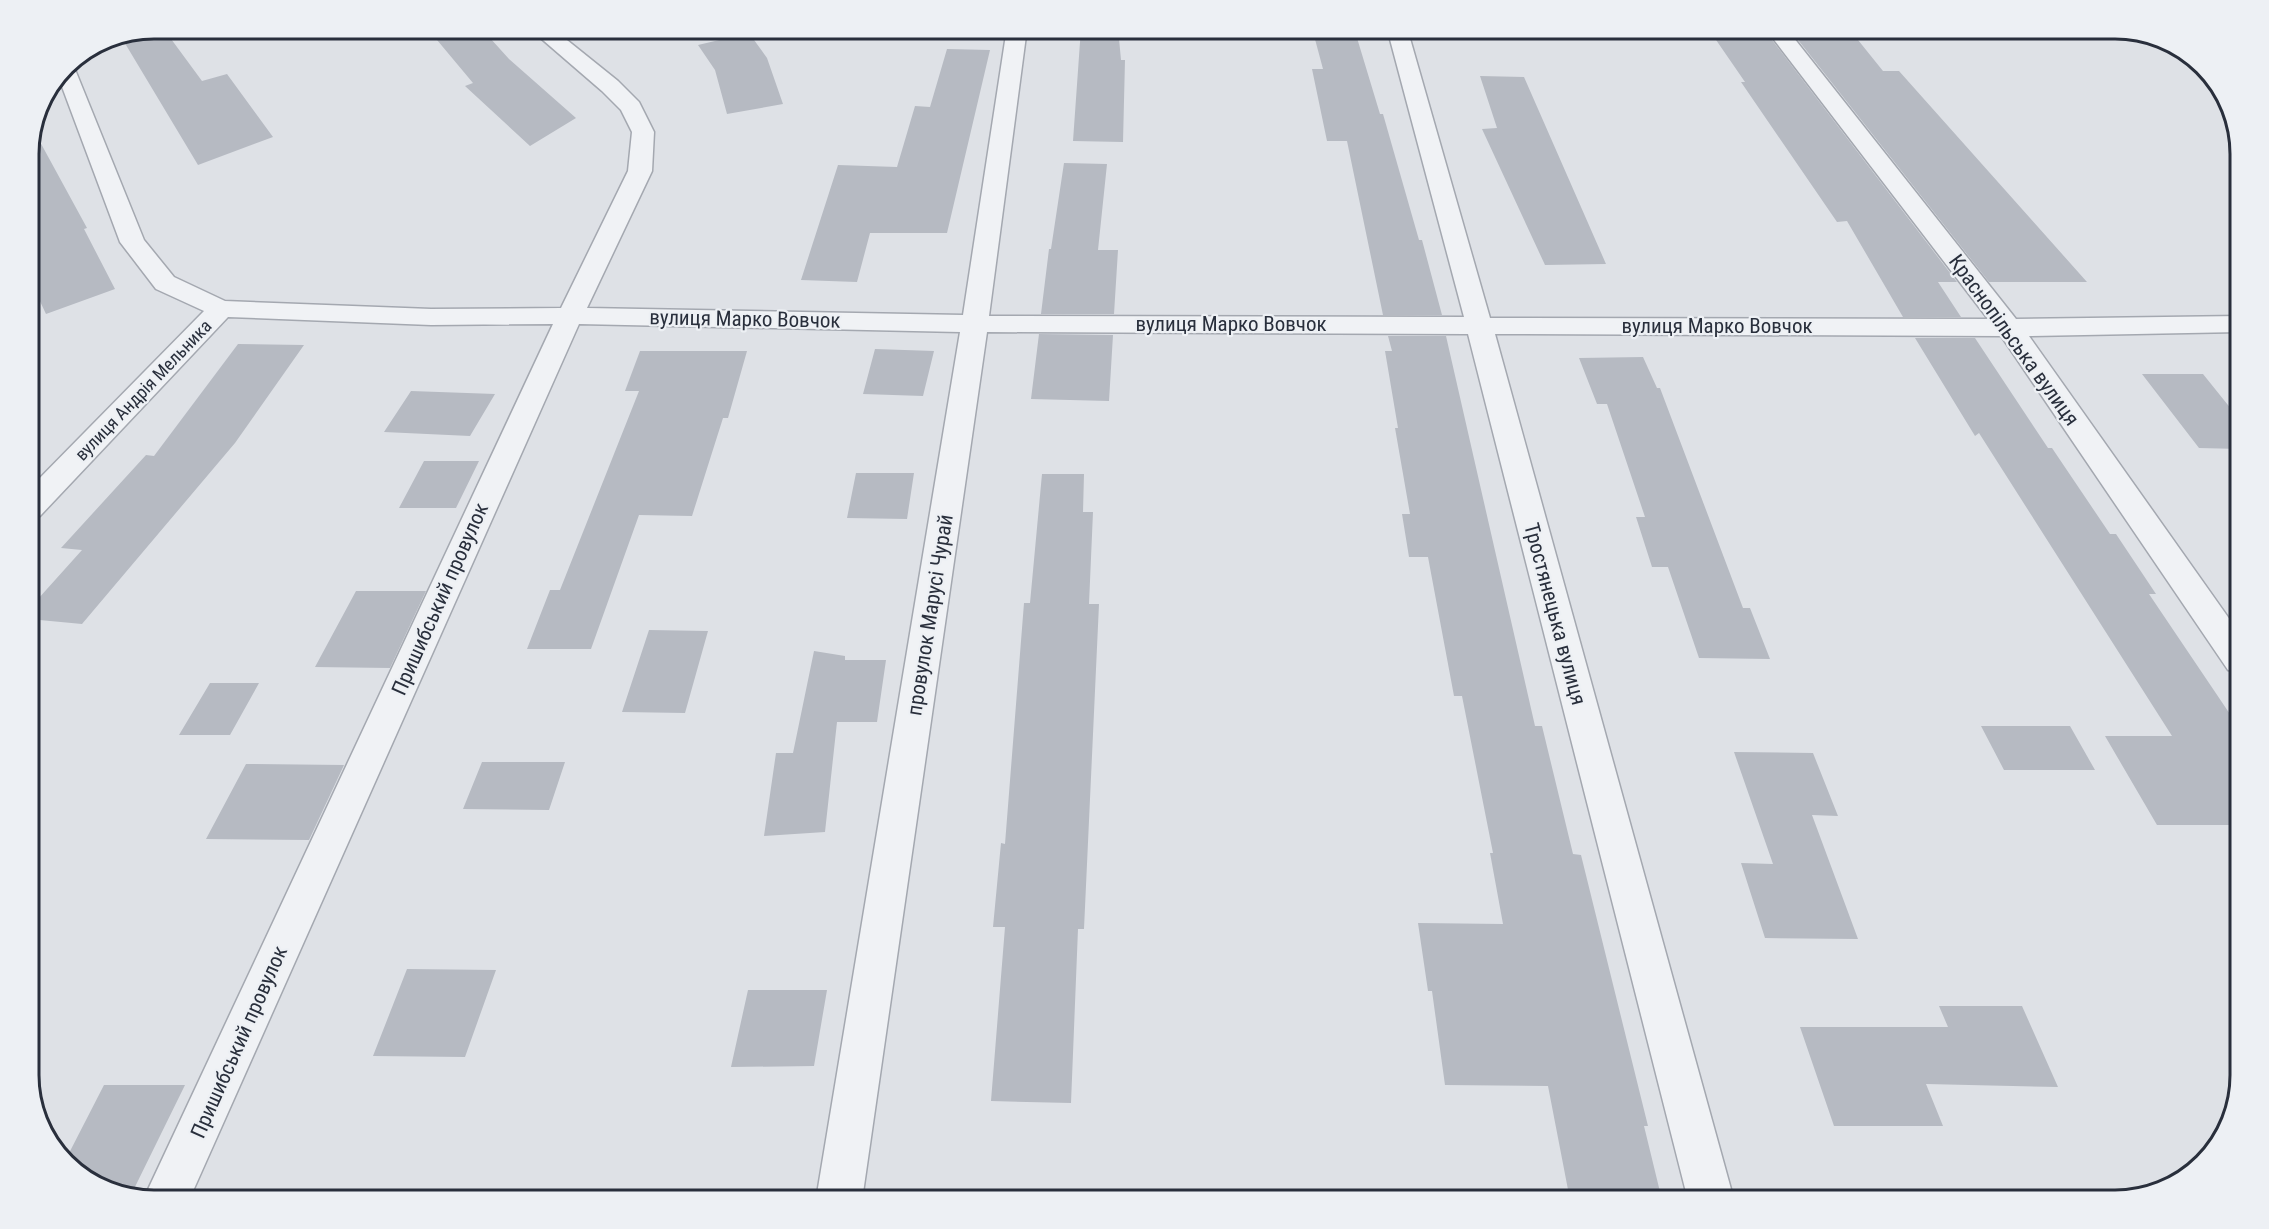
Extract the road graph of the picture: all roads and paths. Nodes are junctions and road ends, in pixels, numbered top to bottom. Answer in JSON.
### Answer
{"nodes":[{"id":1,"x":552,"y":39,"type":"edge"},
{"id":2,"x":1015,"y":39,"type":"edge"},
{"id":3,"x":1400,"y":39,"type":"edge"},
{"id":4,"x":1784,"y":39,"type":"edge"},
{"id":5,"x":69,"y":77,"type":"edge"},
{"id":6,"x":222,"y":309,"type":"junction"},
{"id":7,"x":570,"y":316,"type":"junction"},
{"id":8,"x":975,"y":324,"type":"junction"},
{"id":9,"x":2230,"y":324,"type":"edge"},
{"id":10,"x":1479,"y":325,"type":"junction"},
{"id":11,"x":2009,"y":328,"type":"junction"},
{"id":12,"x":39,"y":498,"type":"edge"},
{"id":13,"x":2230,"y":646,"type":"edge"},
{"id":14,"x":171,"y":1190,"type":"edge"},
{"id":15,"x":841,"y":1190,"type":"edge"},
{"id":16,"x":1708,"y":1190,"type":"edge"}],
"edges":[{"from":1,"to":7,"type":"street","name":"Пришибський провулок"},
{"from":2,"to":8,"type":"street","name":"провулок Марусі Чурай"},
{"from":3,"to":10,"type":"street","name":"Тростянецька вулиця"},
{"from":4,"to":11,"type":"street","name":"Краснопільська вулиця"},
{"from":5,"to":6,"type":"street","name":"вулиця Андрія Мельника"},
{"from":6,"to":7,"type":"street","name":"вулиця Марко Вовчок"},
{"from":6,"to":12,"type":"street","name":"вулиця Андрія Мельника"},
{"from":7,"to":8,"type":"street","name":"вулиця Марко Вовчок"},
{"from":7,"to":14,"type":"street","name":"Пришибський провулок"},
{"from":8,"to":10,"type":"street","name":"вулиця Марко Вовчок"},
{"from":8,"to":15,"type":"street","name":"провулок Марусі Чурай"},
{"from":9,"to":11,"type":"street","name":"вулиця Марко Вовчок"},
{"from":10,"to":11,"type":"street","name":"вулиця Марко Вовчок"},
{"from":10,"to":16,"type":"street","name":"Тростянецька вулиця"},
{"from":11,"to":13,"type":"street","name":"Краснопільська вулиця"}]}
